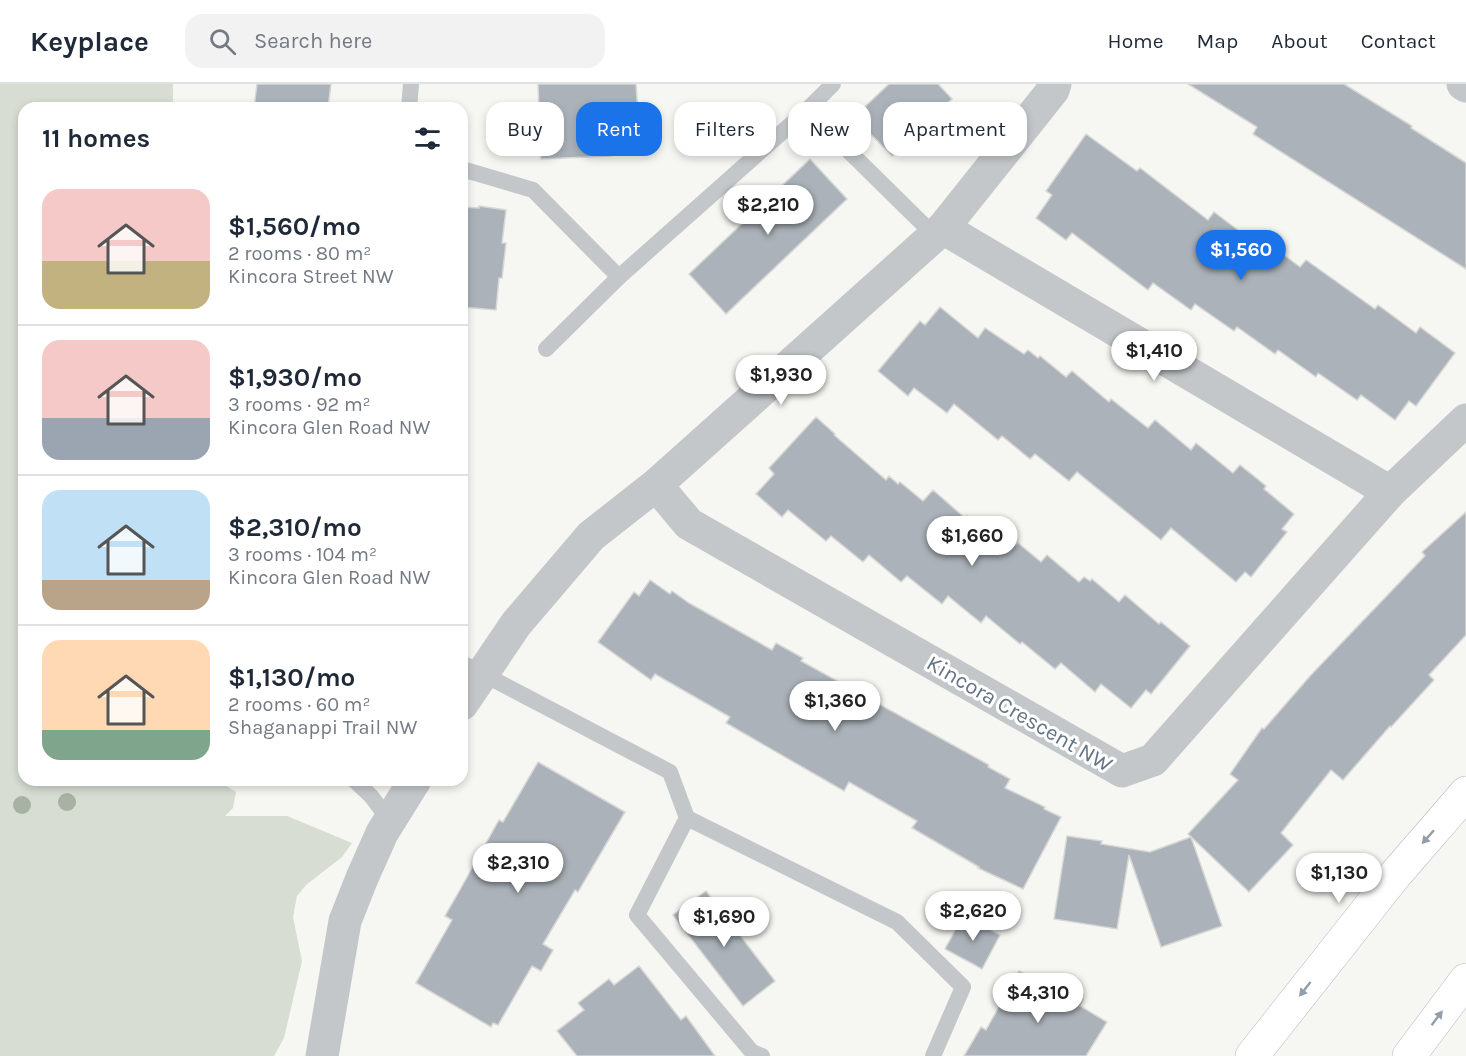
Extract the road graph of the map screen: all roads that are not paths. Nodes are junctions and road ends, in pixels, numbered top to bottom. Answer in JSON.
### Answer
{"nodes":[{"id":1,"x":411,"y":84,"type":"edge"},
{"id":2,"x":833,"y":84,"type":"edge"},
{"id":3,"x":1055,"y":84,"type":"edge"},
{"id":4,"x":410,"y":102,"type":"edge"},
{"id":5,"x":815,"y":102,"type":"edge"},
{"id":6,"x":788,"y":127,"type":"edge"},
{"id":7,"x":857,"y":156,"type":"edge"},
{"id":8,"x":468,"y":171,"type":"edge"},
{"id":9,"x":939,"y":232,"type":"junction"},
{"id":10,"x":619,"y":277,"type":"junction"},
{"id":11,"x":546,"y":349,"type":"dead end"},
{"id":12,"x":1466,"y":420,"type":"edge"},
{"id":13,"x":656,"y":485,"type":"junction"},
{"id":14,"x":1390,"y":492,"type":"junction"},
{"id":15,"x":472,"y":668,"type":"edge"},
{"id":16,"x":360,"y":786,"type":"edge"},
{"id":17,"x":411,"y":786,"type":"edge"},
{"id":18,"x":1466,"y":793,"type":"edge"},
{"id":19,"x":687,"y":818,"type":"junction"},
{"id":20,"x":390,"y":821,"type":"junction"},
{"id":21,"x":1466,"y":980,"type":"edge"},
{"id":22,"x":322,"y":1056,"type":"edge"},
{"id":23,"x":762,"y":1056,"type":"edge"},
{"id":24,"x":933,"y":1056,"type":"edge"},
{"id":25,"x":1251,"y":1056,"type":"edge"},
{"id":26,"x":1409,"y":1056,"type":"edge"}],
"edges":[{"from":1,"to":4,"type":"lane"},
{"from":2,"to":5,"type":"lane"},
{"from":3,"to":9,"type":"street"},
{"from":6,"to":10,"type":"lane"},
{"from":7,"to":9,"type":"lane"},
{"from":8,"to":10,"type":"lane"},
{"from":9,"to":13,"type":"street"},
{"from":9,"to":14,"type":"street"},
{"from":10,"to":11,"type":"lane"},
{"from":12,"to":14,"type":"street","name":"Kincora Crescent NW"},
{"from":13,"to":14,"type":"street","name":"Kincora Crescent NW"},
{"from":13,"to":15,"type":"street"},
{"from":15,"to":19,"type":"lane"},
{"from":16,"to":20,"type":"lane"},
{"from":17,"to":20,"type":"street"},
{"from":18,"to":25,"type":"main road","one_way":true},
{"from":19,"to":23,"type":"lane"},
{"from":19,"to":24,"type":"lane"},
{"from":20,"to":22,"type":"street"},
{"from":26,"to":21,"type":"main road","one_way":true}]}
